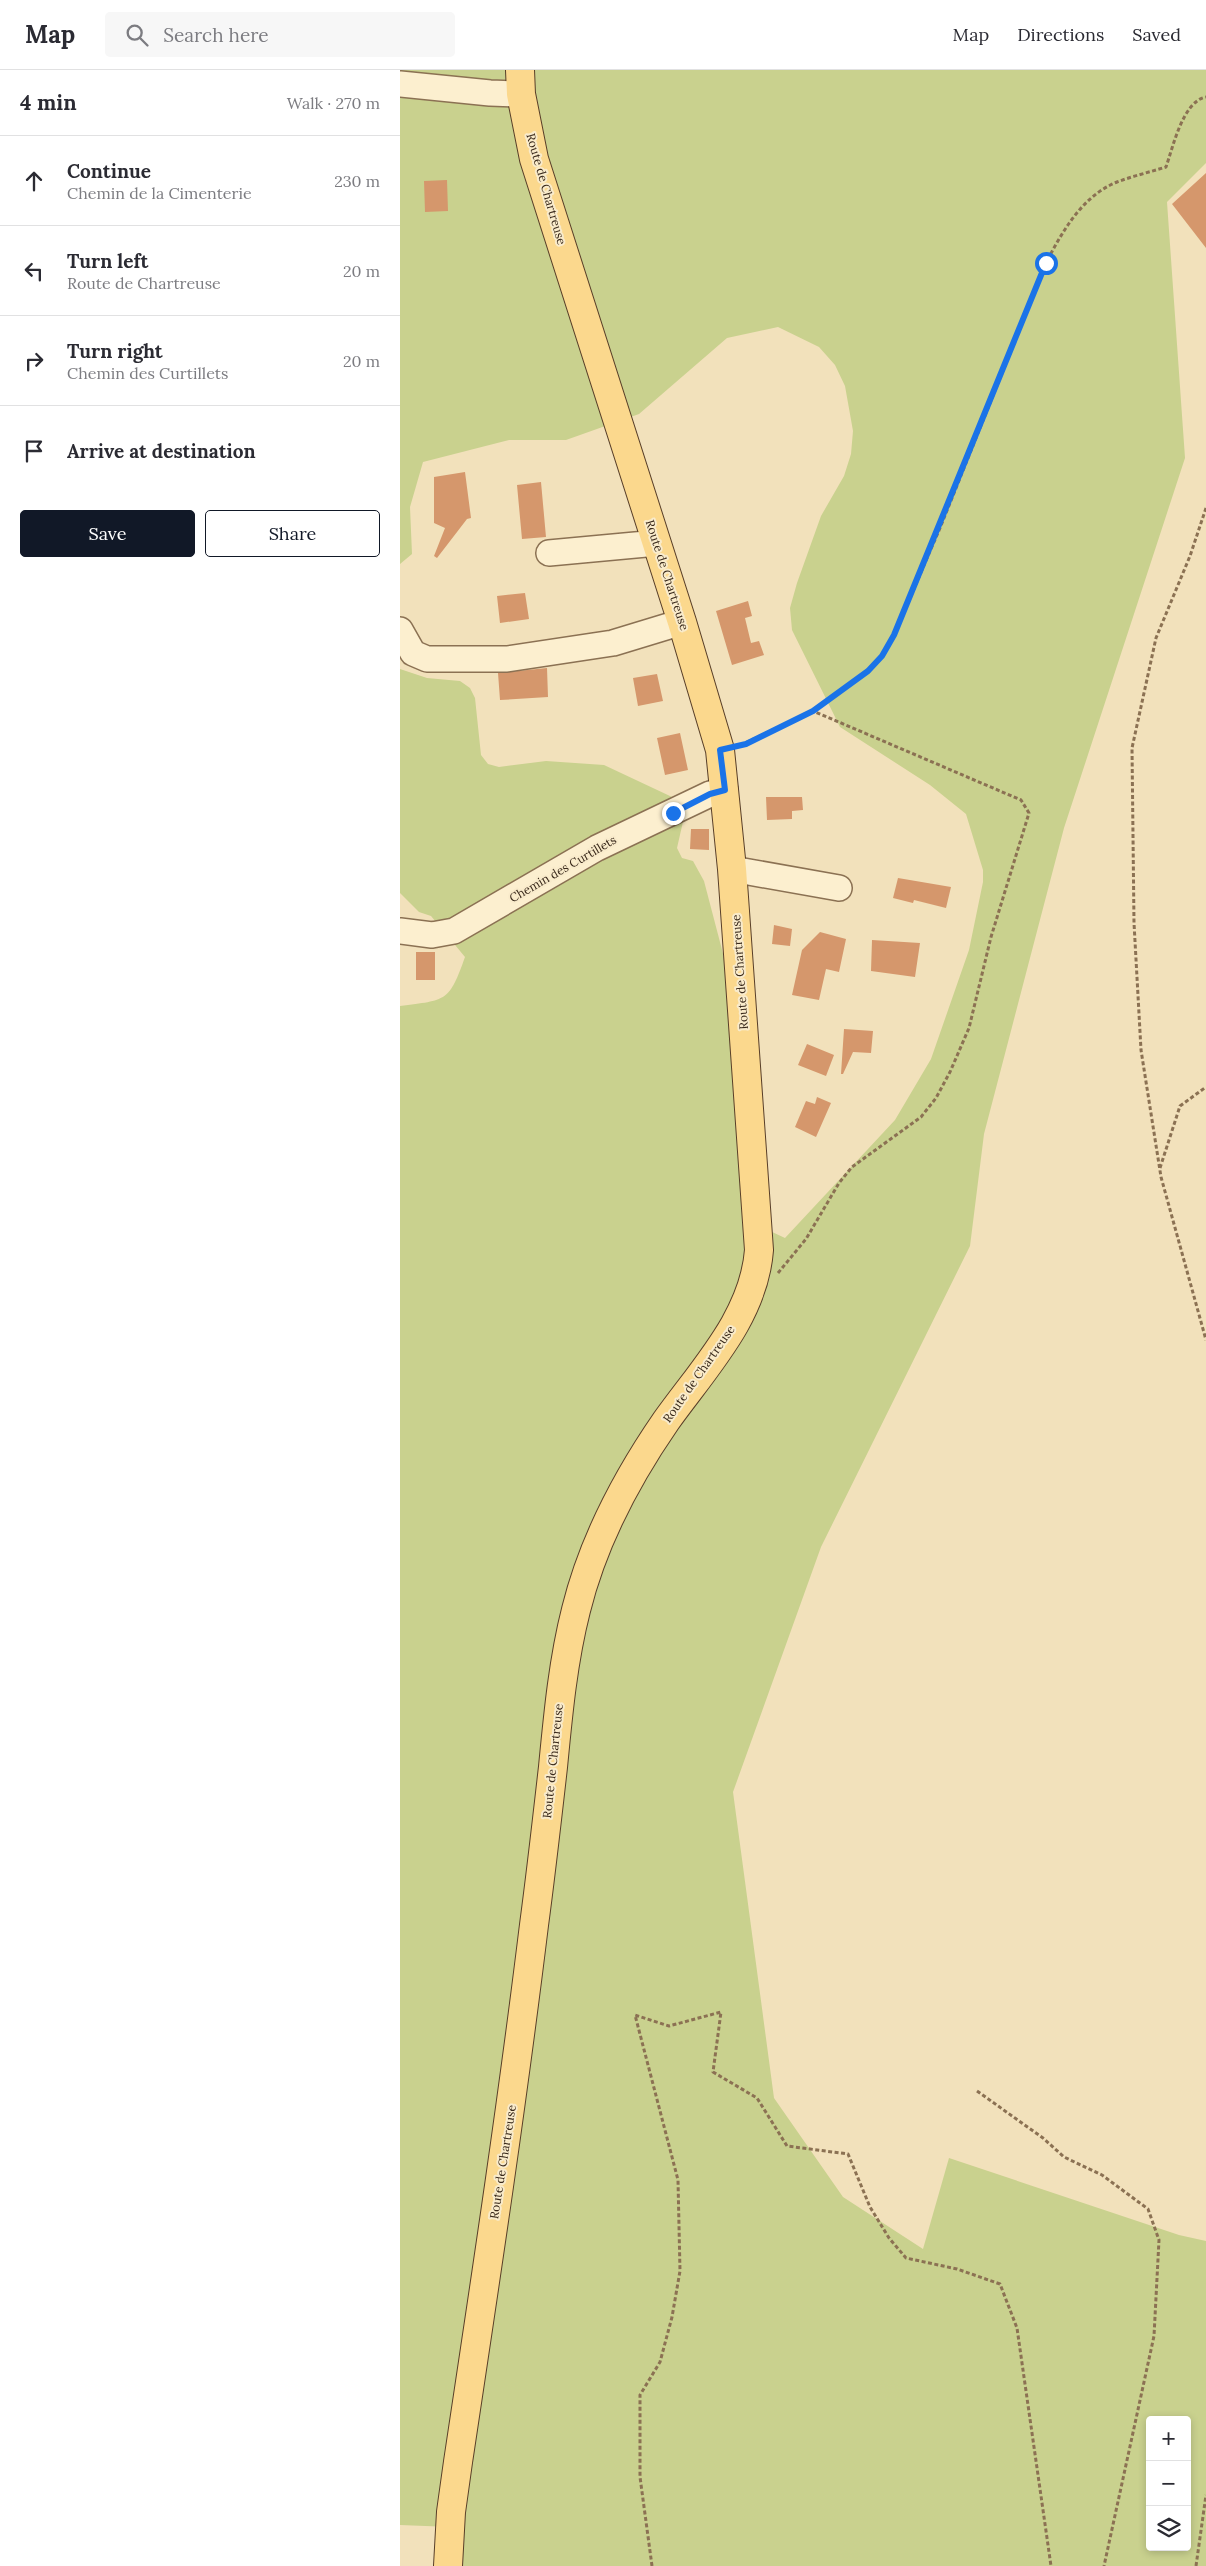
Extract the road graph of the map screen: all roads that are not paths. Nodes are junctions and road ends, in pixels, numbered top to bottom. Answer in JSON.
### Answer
{"nodes":[{"id":1,"x":521,"y":82,"type":"edge"},
{"id":2,"x":400,"y":84,"type":"edge"},
{"id":3,"x":657,"y":543,"type":"junction"},
{"id":4,"x":549,"y":553,"type":"dead end"},
{"id":5,"x":682,"y":622,"type":"junction"},
{"id":6,"x":400,"y":630,"type":"edge"},
{"id":7,"x":725,"y":790,"type":"junction"},
{"id":8,"x":732,"y":868,"type":"junction"},
{"id":9,"x":839,"y":888,"type":"dead end"},
{"id":10,"x":400,"y":931,"type":"edge"},
{"id":11,"x":448,"y":2566,"type":"edge"}],
"edges":[{"from":1,"to":2,"type":"street"},
{"from":1,"to":3,"type":"main road","name":"Route de Chartreuse"},
{"from":3,"to":4,"type":"street"},
{"from":3,"to":5,"type":"main road","name":"Route de Chartreuse"},
{"from":5,"to":6,"type":"street"},
{"from":5,"to":7,"type":"main road","name":"Route de Chartreuse"},
{"from":7,"to":8,"type":"main road","name":"Route de Chartreuse"},
{"from":7,"to":10,"type":"street","name":"Chemin des Curtillets"},
{"from":8,"to":9,"type":"street"},
{"from":8,"to":11,"type":"main road","name":"Route de Chartreuse"}]}
